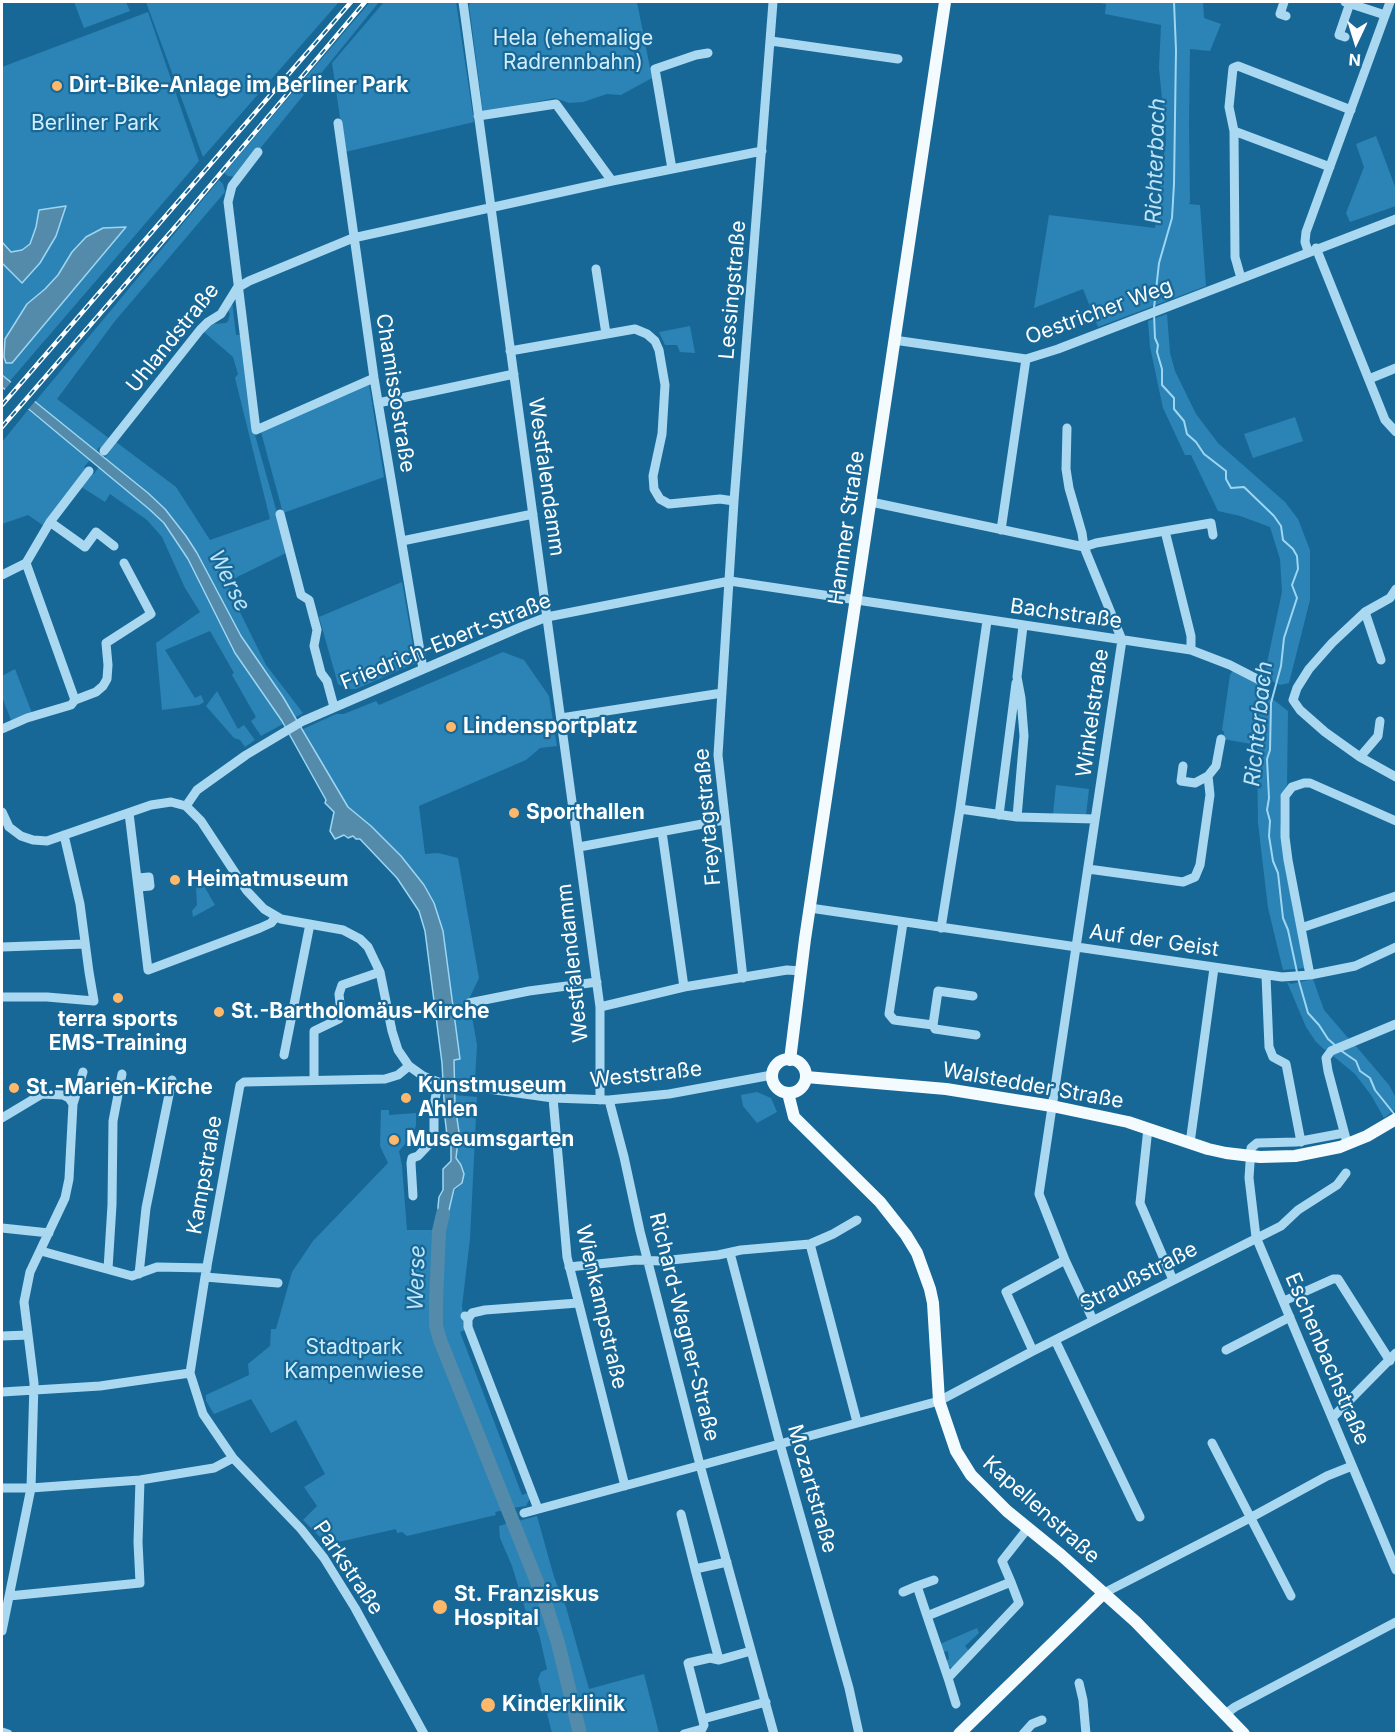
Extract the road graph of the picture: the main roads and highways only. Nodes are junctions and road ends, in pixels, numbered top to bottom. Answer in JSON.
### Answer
{"nodes":[{"id":1,"x":945,"y":2,"type":"edge"},
{"id":2,"x":790,"y":1060,"type":"junction"},
{"id":3,"x":806,"y":1077,"type":"junction"},
{"id":4,"x":788,"y":1093,"type":"junction"},
{"id":5,"x":1395,"y":1120,"type":"edge"},
{"id":6,"x":1104,"y":1593,"type":"junction"},
{"id":7,"x":958,"y":1734,"type":"edge"},
{"id":8,"x":1244,"y":1734,"type":"edge"}],
"edges":[{"from":1,"to":2,"type":"main road","name":"Hammer Straße"},
{"from":2,"to":3,"type":"main road"},
{"from":2,"to":4,"type":"main road"},
{"from":3,"to":4,"type":"main road"},
{"from":3,"to":5,"type":"main road","name":"Walstedder Straße"},
{"from":4,"to":6,"type":"main road","name":"Kapellenstraße"},
{"from":6,"to":7,"type":"main road"},
{"from":6,"to":8,"type":"main road","name":"Kapellenstraße"}]}
